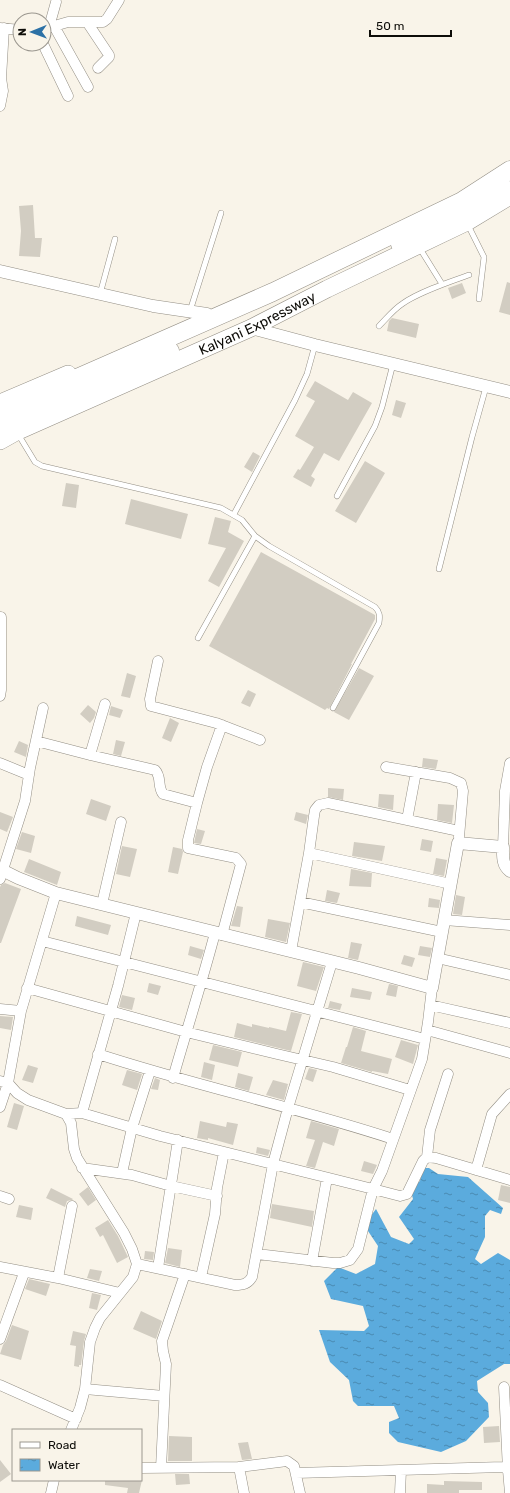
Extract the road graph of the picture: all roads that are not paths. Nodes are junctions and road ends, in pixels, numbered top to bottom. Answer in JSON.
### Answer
{"nodes":[{"id":1,"x":119,"y":0,"type":"edge"},
{"id":2,"x":56,"y":2,"type":"dead end"},
{"id":3,"x":52,"y":17,"type":"edge"},
{"id":4,"x":87,"y":22,"type":"junction"},
{"id":5,"x":52,"y":27,"type":"edge"},
{"id":6,"x":2,"y":28,"type":"edge"},
{"id":7,"x":12,"y":29,"type":"edge"},
{"id":8,"x":52,"y":33,"type":"edge"},
{"id":9,"x":47,"y":52,"type":"edge"},
{"id":10,"x":98,"y":68,"type":"dead end"},
{"id":11,"x":88,"y":87,"type":"dead end"},
{"id":12,"x":68,"y":96,"type":"dead end"},
{"id":13,"x":0,"y":106,"type":"edge"},
{"id":14,"x":510,"y":162,"type":"edge"},
{"id":15,"x":510,"y":170,"type":"edge"},
{"id":16,"x":510,"y":184,"type":"edge"},
{"id":17,"x":510,"y":196,"type":"edge"},
{"id":18,"x":221,"y":213,"type":"dead end"},
{"id":19,"x":467,"y":222,"type":"junction"},
{"id":20,"x":115,"y":240,"type":"dead end"},
{"id":21,"x":418,"y":246,"type":"junction"},
{"id":22,"x":0,"y":271,"type":"edge"},
{"id":23,"x":469,"y":275,"type":"dead end"},
{"id":24,"x":442,"y":284,"type":"junction"},
{"id":25,"x":100,"y":294,"type":"junction"},
{"id":26,"x":479,"y":299,"type":"dead end"},
{"id":27,"x":190,"y":312,"type":"junction"},
{"id":28,"x":208,"y":314,"type":"junction"},
{"id":29,"x":380,"y":326,"type":"dead end"},
{"id":30,"x":251,"y":328,"type":"junction"},
{"id":31,"x":315,"y":346,"type":"junction"},
{"id":32,"x":393,"y":364,"type":"junction"},
{"id":33,"x":486,"y":386,"type":"junction"},
{"id":34,"x":510,"y":392,"type":"edge"},
{"id":35,"x":0,"y":402,"type":"edge"},
{"id":36,"x":0,"y":417,"type":"edge"},
{"id":37,"x":8,"y":431,"type":"edge"},
{"id":38,"x":0,"y":440,"type":"edge"},
{"id":39,"x":337,"y":496,"type":"dead end"},
{"id":40,"x":234,"y":514,"type":"junction"},
{"id":41,"x":255,"y":536,"type":"junction"},
{"id":42,"x":440,"y":570,"type":"dead end"},
{"id":43,"x":1,"y":617,"type":"dead end"},
{"id":44,"x":198,"y":638,"type":"dead end"},
{"id":45,"x":158,"y":661,"type":"dead end"},
{"id":46,"x":0,"y":696,"type":"edge"},
{"id":47,"x":105,"y":704,"type":"dead end"},
{"id":48,"x":43,"y":708,"type":"dead end"},
{"id":49,"x":334,"y":708,"type":"dead end"},
{"id":50,"x":222,"y":725,"type":"junction"},
{"id":51,"x":260,"y":740,"type":"dead end"},
{"id":52,"x":36,"y":741,"type":"junction"},
{"id":53,"x":90,"y":755,"type":"junction"},
{"id":54,"x":0,"y":763,"type":"edge"},
{"id":55,"x":510,"y":763,"type":"edge"},
{"id":56,"x":386,"y":767,"type":"dead end"},
{"id":57,"x":416,"y":772,"type":"junction"},
{"id":58,"x":29,"y":775,"type":"junction"},
{"id":59,"x":196,"y":803,"type":"junction"},
{"id":60,"x":407,"y":820,"type":"junction"},
{"id":61,"x":121,"y":822,"type":"dead end"},
{"id":62,"x":459,"y":837,"type":"junction"},
{"id":63,"x":503,"y":847,"type":"junction"},
{"id":64,"x":309,"y":853,"type":"junction"},
{"id":65,"x":510,"y":871,"type":"edge"},
{"id":66,"x":1,"y":873,"type":"edge"},
{"id":67,"x":451,"y":884,"type":"junction"},
{"id":68,"x":56,"y":893,"type":"junction"},
{"id":69,"x":300,"y":902,"type":"junction"},
{"id":70,"x":102,"y":904,"type":"junction"},
{"id":71,"x":136,"y":913,"type":"junction"},
{"id":72,"x":444,"y":920,"type":"junction"},
{"id":73,"x":510,"y":925,"type":"edge"},
{"id":74,"x":442,"y":932,"type":"junction"},
{"id":75,"x":219,"y":934,"type":"junction"},
{"id":76,"x":42,"y":941,"type":"junction"},
{"id":77,"x":291,"y":951,"type":"junction"},
{"id":78,"x":437,"y":958,"type":"junction"},
{"id":79,"x":124,"y":962,"type":"junction"},
{"id":80,"x":332,"y":962,"type":"junction"},
{"id":81,"x":510,"y":975,"type":"edge"},
{"id":82,"x":202,"y":982,"type":"junction"},
{"id":83,"x":27,"y":988,"type":"junction"},
{"id":84,"x":432,"y":988,"type":"junction"},
{"id":85,"x":430,"y":1005,"type":"junction"},
{"id":86,"x":0,"y":1009,"type":"edge"},
{"id":87,"x":316,"y":1010,"type":"junction"},
{"id":88,"x":21,"y":1011,"type":"junction"},
{"id":89,"x":110,"y":1012,"type":"junction"},
{"id":90,"x":510,"y":1023,"type":"edge"},
{"id":91,"x":186,"y":1032,"type":"junction"},
{"id":92,"x":426,"y":1034,"type":"junction"},
{"id":93,"x":510,"y":1053,"type":"edge"},
{"id":94,"x":98,"y":1054,"type":"junction"},
{"id":95,"x":302,"y":1060,"type":"junction"},
{"id":96,"x":150,"y":1071,"type":"junction"},
{"id":97,"x":448,"y":1074,"type":"dead end"},
{"id":98,"x":173,"y":1078,"type":"junction"},
{"id":99,"x":4,"y":1082,"type":"edge"},
{"id":100,"x":410,"y":1090,"type":"junction"},
{"id":101,"x":510,"y":1094,"type":"edge"},
{"id":102,"x":0,"y":1107,"type":"edge"},
{"id":103,"x":288,"y":1108,"type":"junction"},
{"id":104,"x":82,"y":1113,"type":"junction"},
{"id":105,"x":66,"y":1114,"type":"junction"},
{"id":106,"x":132,"y":1128,"type":"junction"},
{"id":107,"x":394,"y":1138,"type":"junction"},
{"id":108,"x":178,"y":1140,"type":"junction"},
{"id":109,"x":224,"y":1152,"type":"junction"},
{"id":110,"x":427,"y":1157,"type":"junction"},
{"id":111,"x":273,"y":1164,"type":"junction"},
{"id":112,"x":82,"y":1168,"type":"junction"},
{"id":113,"x":476,"y":1170,"type":"junction"},
{"id":114,"x":122,"y":1173,"type":"junction"},
{"id":115,"x":327,"y":1178,"type":"junction"},
{"id":116,"x":510,"y":1180,"type":"edge"},
{"id":117,"x":171,"y":1186,"type":"junction"},
{"id":118,"x":373,"y":1189,"type":"junction"},
{"id":119,"x":217,"y":1196,"type":"junction"},
{"id":120,"x":72,"y":1206,"type":"dead end"},
{"id":121,"x":257,"y":1254,"type":"junction"},
{"id":122,"x":312,"y":1261,"type":"junction"},
{"id":123,"x":137,"y":1264,"type":"junction"},
{"id":124,"x":0,"y":1267,"type":"edge"},
{"id":125,"x":158,"y":1268,"type":"junction"},
{"id":126,"x":24,"y":1273,"type":"junction"},
{"id":127,"x":185,"y":1274,"type":"junction"},
{"id":128,"x":201,"y":1277,"type":"junction"},
{"id":129,"x":58,"y":1278,"type":"junction"},
{"id":130,"x":120,"y":1293,"type":"junction"},
{"id":131,"x":0,"y":1339,"type":"edge"},
{"id":132,"x":0,"y":1386,"type":"edge"},
{"id":133,"x":504,"y":1387,"type":"dead end"},
{"id":134,"x":85,"y":1389,"type":"junction"},
{"id":135,"x":164,"y":1396,"type":"junction"},
{"id":136,"x":76,"y":1420,"type":"junction"},
{"id":137,"x":72,"y":1429,"type":"edge"},
{"id":138,"x":239,"y":1467,"type":"junction"},
{"id":139,"x":142,"y":1468,"type":"edge"},
{"id":140,"x":161,"y":1468,"type":"junction"},
{"id":141,"x":401,"y":1470,"type":"junction"},
{"id":142,"x":508,"y":1470,"type":"junction"},
{"id":143,"x":296,"y":1473,"type":"junction"},
{"id":144,"x":54,"y":1481,"type":"edge"},
{"id":145,"x":51,"y":1493,"type":"edge"},
{"id":146,"x":244,"y":1493,"type":"edge"},
{"id":147,"x":300,"y":1493,"type":"edge"},
{"id":148,"x":400,"y":1493,"type":"edge"},
{"id":149,"x":510,"y":1493,"type":"edge"}],
"edges":[{"from":1,"to":4,"type":"street"},
{"from":2,"to":3,"type":"street"},
{"from":4,"to":5,"type":"street"},
{"from":4,"to":10,"type":"street"},
{"from":6,"to":7,"type":"street"},
{"from":6,"to":13,"type":"street"},
{"from":8,"to":11,"type":"street"},
{"from":9,"to":12,"type":"street"},
{"from":14,"to":28,"type":"highway","name":"Kalyani Expressway"},
{"from":15,"to":36,"type":"highway"},
{"from":16,"to":37,"type":"highway"},
{"from":17,"to":19,"type":"highway","name":"Kalyani Expressway"},
{"from":18,"to":27,"type":"lane"},
{"from":19,"to":21,"type":"highway","name":"Kalyani Expressway"},
{"from":19,"to":26,"type":"lane"},
{"from":20,"to":25,"type":"lane"},
{"from":21,"to":24,"type":"lane"},
{"from":21,"to":30,"type":"highway","name":"Kalyani Expressway"},
{"from":22,"to":25,"type":"street"},
{"from":23,"to":24,"type":"lane"},
{"from":24,"to":29,"type":"lane"},
{"from":25,"to":27,"type":"street"},
{"from":27,"to":28,"type":"street"},
{"from":28,"to":35,"type":"highway","name":"Kalyani Expressway"},
{"from":30,"to":31,"type":"street"},
{"from":30,"to":37,"type":"highway","name":"Kalyani Expressway"},
{"from":31,"to":32,"type":"street"},
{"from":31,"to":40,"type":"lane"},
{"from":32,"to":33,"type":"street"},
{"from":32,"to":39,"type":"lane"},
{"from":33,"to":34,"type":"street"},
{"from":33,"to":42,"type":"lane"},
{"from":37,"to":38,"type":"highway","name":"Kalyani Expressway"},
{"from":37,"to":40,"type":"lane"},
{"from":40,"to":41,"type":"lane"},
{"from":41,"to":44,"type":"lane"},
{"from":41,"to":49,"type":"lane"},
{"from":43,"to":46,"type":"street"},
{"from":45,"to":50,"type":"street"},
{"from":47,"to":53,"type":"street"},
{"from":48,"to":52,"type":"street"},
{"from":50,"to":51,"type":"street"},
{"from":50,"to":59,"type":"street"},
{"from":52,"to":53,"type":"street"},
{"from":52,"to":58,"type":"street"},
{"from":53,"to":59,"type":"street"},
{"from":54,"to":58,"type":"street"},
{"from":55,"to":63,"type":"street"},
{"from":56,"to":57,"type":"street"},
{"from":57,"to":60,"type":"street"},
{"from":57,"to":62,"type":"street"},
{"from":58,"to":66,"type":"street"},
{"from":59,"to":75,"type":"street"},
{"from":60,"to":62,"type":"street"},
{"from":60,"to":64,"type":"street"},
{"from":61,"to":70,"type":"street"},
{"from":62,"to":63,"type":"street"},
{"from":62,"to":67,"type":"street"},
{"from":63,"to":65,"type":"street"},
{"from":64,"to":67,"type":"street"},
{"from":64,"to":69,"type":"street"},
{"from":66,"to":68,"type":"street"},
{"from":67,"to":72,"type":"street"},
{"from":68,"to":70,"type":"street"},
{"from":68,"to":76,"type":"street"},
{"from":69,"to":74,"type":"street"},
{"from":69,"to":77,"type":"street"},
{"from":70,"to":71,"type":"street"},
{"from":71,"to":75,"type":"street"},
{"from":71,"to":79,"type":"street"},
{"from":72,"to":73,"type":"street"},
{"from":72,"to":74,"type":"street"},
{"from":74,"to":78,"type":"street"},
{"from":75,"to":77,"type":"street"},
{"from":75,"to":82,"type":"street"},
{"from":76,"to":79,"type":"street"},
{"from":76,"to":83,"type":"street"},
{"from":77,"to":80,"type":"street"},
{"from":78,"to":81,"type":"street"},
{"from":78,"to":84,"type":"street"},
{"from":79,"to":82,"type":"street"},
{"from":79,"to":89,"type":"street"},
{"from":80,"to":84,"type":"street"},
{"from":80,"to":87,"type":"street"},
{"from":82,"to":87,"type":"street"},
{"from":82,"to":91,"type":"street"},
{"from":83,"to":88,"type":"street"},
{"from":83,"to":89,"type":"street"},
{"from":84,"to":85,"type":"street"},
{"from":85,"to":90,"type":"street"},
{"from":85,"to":92,"type":"street"},
{"from":86,"to":88,"type":"street"},
{"from":87,"to":92,"type":"street"},
{"from":87,"to":95,"type":"street"},
{"from":88,"to":99,"type":"street"},
{"from":89,"to":91,"type":"street"},
{"from":89,"to":94,"type":"street"},
{"from":91,"to":95,"type":"street"},
{"from":91,"to":98,"type":"street"},
{"from":92,"to":93,"type":"street"},
{"from":92,"to":100,"type":"street"},
{"from":94,"to":96,"type":"street"},
{"from":94,"to":104,"type":"street"},
{"from":95,"to":100,"type":"street"},
{"from":95,"to":103,"type":"street"},
{"from":96,"to":98,"type":"street"},
{"from":96,"to":106,"type":"street"},
{"from":97,"to":110,"type":"street"},
{"from":98,"to":103,"type":"street"},
{"from":99,"to":102,"type":"street"},
{"from":99,"to":105,"type":"street"},
{"from":100,"to":107,"type":"street"},
{"from":101,"to":113,"type":"street"},
{"from":103,"to":107,"type":"street"},
{"from":103,"to":111,"type":"street"},
{"from":104,"to":105,"type":"street"},
{"from":104,"to":106,"type":"street"},
{"from":105,"to":112,"type":"street"},
{"from":106,"to":108,"type":"street"},
{"from":106,"to":114,"type":"street"},
{"from":107,"to":118,"type":"street"},
{"from":108,"to":109,"type":"street"},
{"from":108,"to":117,"type":"street"},
{"from":109,"to":111,"type":"street"},
{"from":109,"to":119,"type":"street"},
{"from":110,"to":113,"type":"street"},
{"from":110,"to":118,"type":"street"},
{"from":111,"to":115,"type":"street"},
{"from":111,"to":121,"type":"street"},
{"from":112,"to":114,"type":"street"},
{"from":112,"to":123,"type":"street"},
{"from":113,"to":116,"type":"street"},
{"from":114,"to":117,"type":"street"},
{"from":115,"to":118,"type":"street"},
{"from":115,"to":122,"type":"street"},
{"from":117,"to":119,"type":"street"},
{"from":117,"to":125,"type":"street"},
{"from":118,"to":122,"type":"street"},
{"from":119,"to":128,"type":"street"},
{"from":120,"to":129,"type":"street"},
{"from":121,"to":122,"type":"street"},
{"from":121,"to":128,"type":"street"},
{"from":123,"to":125,"type":"street"},
{"from":123,"to":130,"type":"street"},
{"from":124,"to":126,"type":"street"},
{"from":125,"to":127,"type":"street"},
{"from":126,"to":129,"type":"street"},
{"from":126,"to":131,"type":"street"},
{"from":127,"to":128,"type":"street"},
{"from":127,"to":135,"type":"street"},
{"from":129,"to":130,"type":"street"},
{"from":130,"to":134,"type":"street"},
{"from":132,"to":136,"type":"street"},
{"from":133,"to":142,"type":"street"},
{"from":134,"to":135,"type":"street"},
{"from":134,"to":136,"type":"street"},
{"from":135,"to":140,"type":"street"},
{"from":136,"to":137,"type":"street"},
{"from":138,"to":140,"type":"street"},
{"from":138,"to":143,"type":"street"},
{"from":138,"to":146,"type":"street"},
{"from":139,"to":140,"type":"street"},
{"from":141,"to":142,"type":"street"},
{"from":141,"to":143,"type":"street"},
{"from":141,"to":148,"type":"street"},
{"from":142,"to":149,"type":"street"},
{"from":143,"to":147,"type":"street"},
{"from":144,"to":145,"type":"street"}]}
